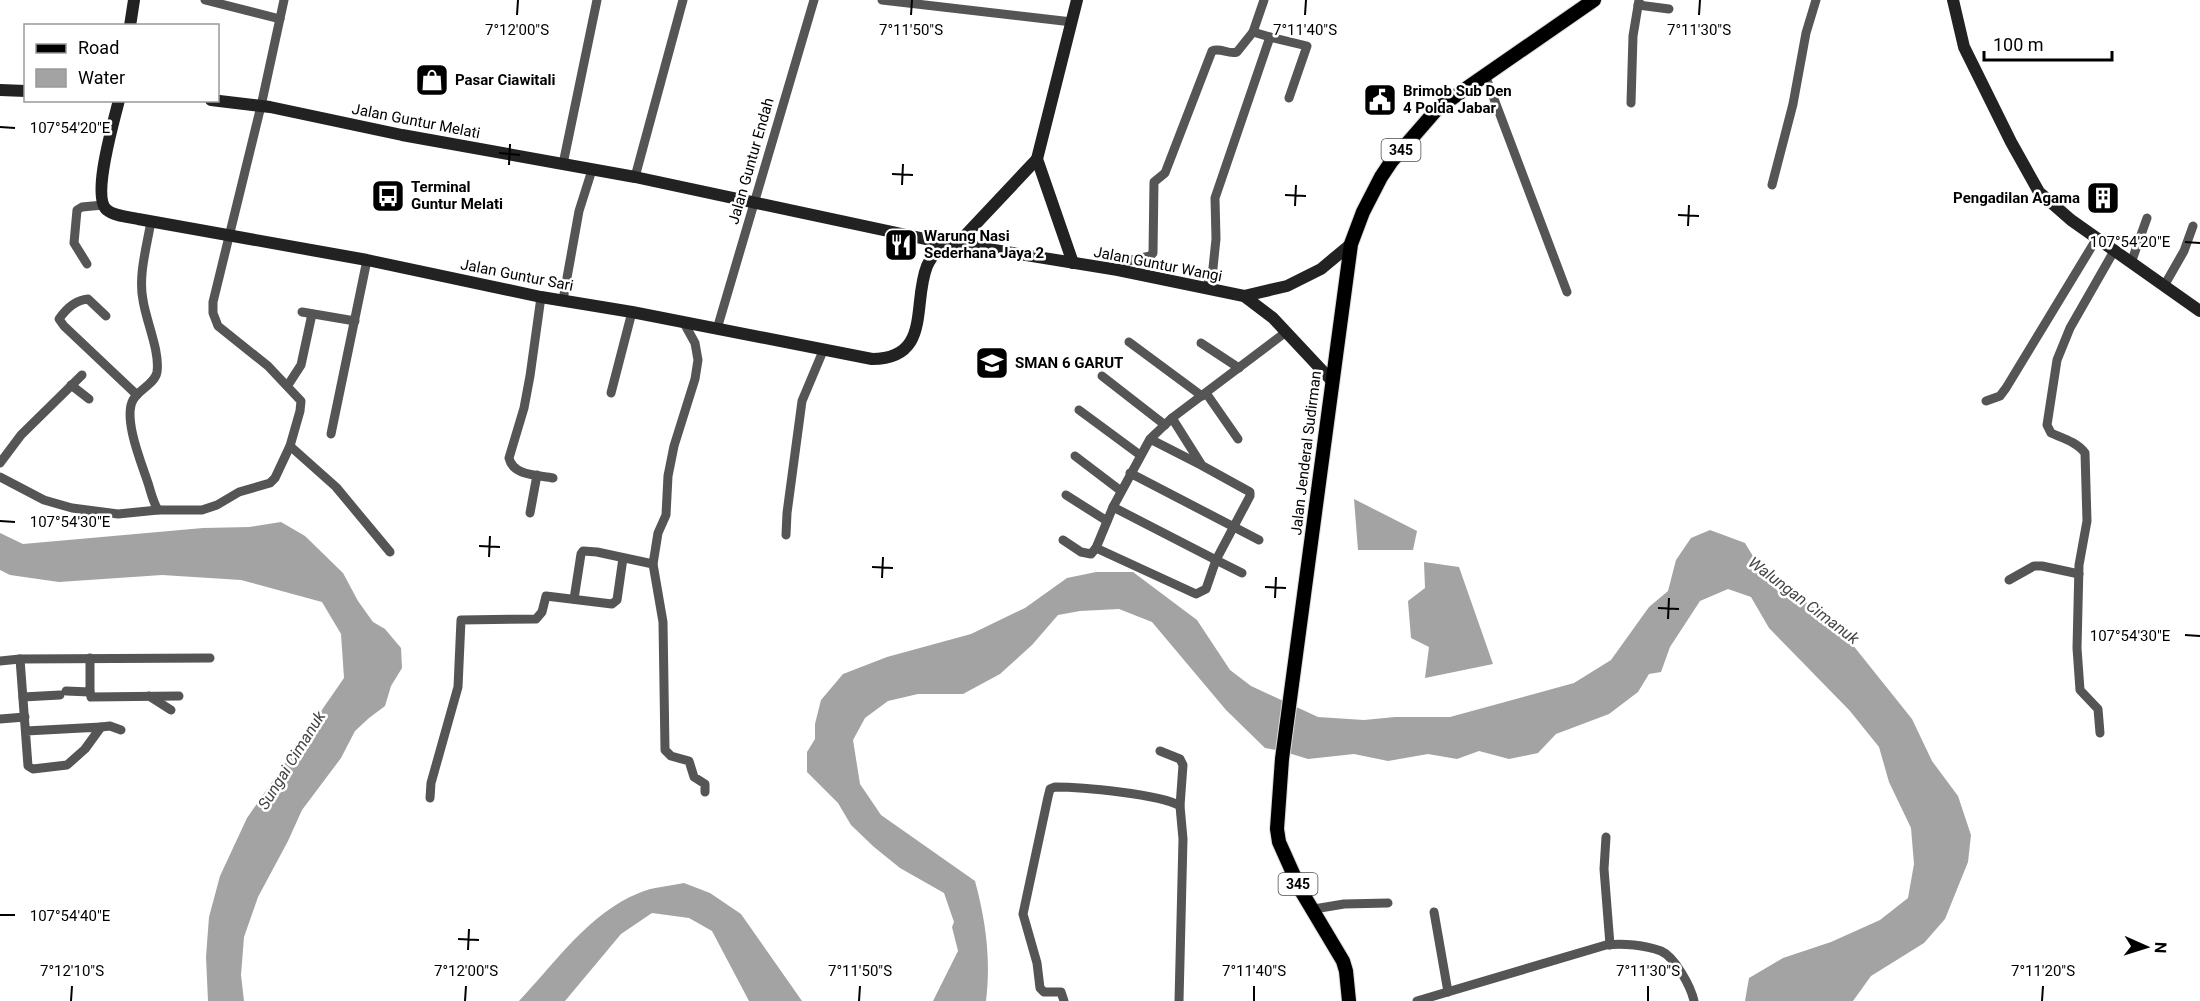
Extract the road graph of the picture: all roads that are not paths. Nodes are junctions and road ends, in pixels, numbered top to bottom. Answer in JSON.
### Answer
{"nodes":[{"id":1,"x":134,"y":0,"type":"edge"},
{"id":2,"x":206,"y":0,"type":"edge"},
{"id":3,"x":284,"y":0,"type":"edge"},
{"id":4,"x":597,"y":0,"type":"edge"},
{"id":5,"x":683,"y":0,"type":"edge"},
{"id":6,"x":814,"y":0,"type":"edge"},
{"id":7,"x":882,"y":0,"type":"edge"},
{"id":8,"x":1077,"y":0,"type":"edge"},
{"id":9,"x":1264,"y":0,"type":"edge"},
{"id":10,"x":1594,"y":0,"type":"edge"},
{"id":11,"x":1816,"y":0,"type":"edge"},
{"id":12,"x":1953,"y":0,"type":"edge"},
{"id":13,"x":1638,"y":2,"type":"edge"},
{"id":14,"x":1669,"y":9,"type":"dead end"},
{"id":15,"x":280,"y":19,"type":"junction"},
{"id":16,"x":1072,"y":22,"type":"junction"},
{"id":17,"x":130,"y":24,"type":"edge"},
{"id":18,"x":1253,"y":32,"type":"junction"},
{"id":19,"x":1270,"y":37,"type":"junction"},
{"id":20,"x":1485,"y":75,"type":"junction"},
{"id":21,"x":0,"y":90,"type":"edge"},
{"id":22,"x":24,"y":91,"type":"edge"},
{"id":23,"x":1289,"y":98,"type":"dead end"},
{"id":24,"x":219,"y":101,"type":"edge"},
{"id":25,"x":118,"y":102,"type":"edge"},
{"id":26,"x":1632,"y":104,"type":"dead end"},
{"id":27,"x":261,"y":106,"type":"junction"},
{"id":28,"x":1038,"y":159,"type":"junction"},
{"id":29,"x":563,"y":164,"type":"junction"},
{"id":30,"x":591,"y":170,"type":"junction"},
{"id":31,"x":635,"y":177,"type":"junction"},
{"id":32,"x":1772,"y":185,"type":"dead end"},
{"id":33,"x":754,"y":202,"type":"junction"},
{"id":34,"x":104,"y":205,"type":"junction"},
{"id":35,"x":2147,"y":218,"type":"dead end"},
{"id":36,"x":151,"y":221,"type":"junction"},
{"id":37,"x":2193,"y":226,"type":"dead end"},
{"id":38,"x":230,"y":235,"type":"junction"},
{"id":39,"x":2097,"y":238,"type":"junction"},
{"id":40,"x":950,"y":243,"type":"junction"},
{"id":41,"x":1351,"y":244,"type":"junction"},
{"id":42,"x":2114,"y":251,"type":"junction"},
{"id":43,"x":367,"y":260,"type":"junction"},
{"id":44,"x":1073,"y":263,"type":"junction"},
{"id":45,"x":2131,"y":263,"type":"junction"},
{"id":46,"x":87,"y":264,"type":"dead end"},
{"id":47,"x":1118,"y":270,"type":"junction"},
{"id":48,"x":2164,"y":286,"type":"junction"},
{"id":49,"x":1206,"y":289,"type":"junction"},
{"id":50,"x":1567,"y":292,"type":"dead end"},
{"id":51,"x":1244,"y":296,"type":"junction"},
{"id":52,"x":541,"y":297,"type":"junction"},
{"id":53,"x":563,"y":300,"type":"junction"},
{"id":54,"x":2200,"y":311,"type":"edge"},
{"id":55,"x":632,"y":312,"type":"junction"},
{"id":56,"x":106,"y":316,"type":"dead end"},
{"id":57,"x":355,"y":321,"type":"junction"},
{"id":58,"x":684,"y":323,"type":"junction"},
{"id":59,"x":717,"y":329,"type":"junction"},
{"id":60,"x":1286,"y":332,"type":"junction"},
{"id":61,"x":1130,"y":342,"type":"dead end"},
{"id":62,"x":1201,"y":343,"type":"dead end"},
{"id":63,"x":823,"y":351,"type":"junction"},
{"id":64,"x":1239,"y":369,"type":"junction"},
{"id":65,"x":82,"y":375,"type":"dead end"},
{"id":66,"x":1102,"y":376,"type":"dead end"},
{"id":67,"x":1332,"y":381,"type":"junction"},
{"id":68,"x":71,"y":385,"type":"junction"},
{"id":69,"x":288,"y":386,"type":"junction"},
{"id":70,"x":611,"y":393,"type":"dead end"},
{"id":71,"x":137,"y":395,"type":"junction"},
{"id":72,"x":1204,"y":395,"type":"junction"},
{"id":73,"x":89,"y":399,"type":"dead end"},
{"id":74,"x":1986,"y":401,"type":"dead end"},
{"id":75,"x":1079,"y":410,"type":"dead end"},
{"id":76,"x":1173,"y":418,"type":"junction"},
{"id":77,"x":1165,"y":425,"type":"junction"},
{"id":78,"x":331,"y":434,"type":"dead end"},
{"id":79,"x":1150,"y":439,"type":"junction"},
{"id":80,"x":1238,"y":439,"type":"dead end"},
{"id":81,"x":290,"y":446,"type":"junction"},
{"id":82,"x":1140,"y":455,"type":"junction"},
{"id":83,"x":1075,"y":456,"type":"dead end"},
{"id":84,"x":0,"y":463,"type":"edge"},
{"id":85,"x":1201,"y":465,"type":"junction"},
{"id":86,"x":1130,"y":473,"type":"junction"},
{"id":87,"x":537,"y":475,"type":"junction"},
{"id":88,"x":0,"y":477,"type":"edge"},
{"id":89,"x":553,"y":478,"type":"dead end"},
{"id":90,"x":1121,"y":491,"type":"junction"},
{"id":91,"x":1066,"y":495,"type":"dead end"},
{"id":92,"x":1113,"y":507,"type":"junction"},
{"id":93,"x":158,"y":510,"type":"junction"},
{"id":94,"x":530,"y":513,"type":"dead end"},
{"id":95,"x":1107,"y":521,"type":"junction"},
{"id":96,"x":1234,"y":528,"type":"junction"},
{"id":97,"x":786,"y":535,"type":"dead end"},
{"id":98,"x":1063,"y":540,"type":"dead end"},
{"id":99,"x":1259,"y":540,"type":"dead end"},
{"id":100,"x":1096,"y":548,"type":"junction"},
{"id":101,"x":390,"y":552,"type":"dead end"},
{"id":102,"x":623,"y":558,"type":"junction"},
{"id":103,"x":1216,"y":560,"type":"junction"},
{"id":104,"x":653,"y":564,"type":"junction"},
{"id":105,"x":1242,"y":573,"type":"dead end"},
{"id":106,"x":2079,"y":574,"type":"junction"},
{"id":107,"x":2009,"y":580,"type":"dead end"},
{"id":108,"x":574,"y":599,"type":"junction"},
{"id":109,"x":90,"y":658,"type":"junction"},
{"id":110,"x":210,"y":658,"type":"dead end"},
{"id":111,"x":20,"y":659,"type":"junction"},
{"id":112,"x":0,"y":661,"type":"edge"},
{"id":113,"x":90,"y":692,"type":"junction"},
{"id":114,"x":149,"y":696,"type":"junction"},
{"id":115,"x":179,"y":696,"type":"dead end"},
{"id":116,"x":23,"y":698,"type":"junction"},
{"id":117,"x":171,"y":710,"type":"dead end"},
{"id":118,"x":25,"y":717,"type":"junction"},
{"id":119,"x":0,"y":719,"type":"edge"},
{"id":120,"x":101,"y":727,"type":"junction"},
{"id":121,"x":121,"y":730,"type":"dead end"},
{"id":122,"x":26,"y":731,"type":"junction"},
{"id":123,"x":2100,"y":733,"type":"dead end"},
{"id":124,"x":1160,"y":751,"type":"dead end"},
{"id":125,"x":705,"y":792,"type":"dead end"},
{"id":126,"x":430,"y":798,"type":"dead end"},
{"id":127,"x":1180,"y":806,"type":"junction"},
{"id":128,"x":1606,"y":837,"type":"dead end"},
{"id":129,"x":1388,"y":903,"type":"dead end"},
{"id":130,"x":1314,"y":909,"type":"junction"},
{"id":131,"x":1434,"y":912,"type":"dead end"},
{"id":132,"x":1610,"y":945,"type":"junction"},
{"id":133,"x":1448,"y":992,"type":"junction"},
{"id":134,"x":1064,"y":1001,"type":"edge"},
{"id":135,"x":1179,"y":1001,"type":"edge"},
{"id":136,"x":1349,"y":1001,"type":"edge"},
{"id":137,"x":1417,"y":1001,"type":"edge"},
{"id":138,"x":1694,"y":1001,"type":"edge"}],
"edges":[{"from":1,"to":17,"type":"street"},
{"from":2,"to":15,"type":"street"},
{"from":3,"to":15,"type":"street"},
{"from":4,"to":29,"type":"street"},
{"from":5,"to":31,"type":"street"},
{"from":6,"to":33,"type":"street","name":"Jalan Guntur Endah"},
{"from":7,"to":16,"type":"street"},
{"from":8,"to":16,"type":"street"},
{"from":9,"to":18,"type":"street"},
{"from":10,"to":20,"type":"main road","name":"Jalan Jenderal Sudirman","number":"345"},
{"from":11,"to":32,"type":"street"},
{"from":12,"to":39,"type":"street"},
{"from":13,"to":14,"type":"street"},
{"from":13,"to":26,"type":"street"},
{"from":15,"to":27,"type":"street"},
{"from":16,"to":28,"type":"street"},
{"from":18,"to":19,"type":"street"},
{"from":18,"to":47,"type":"street"},
{"from":19,"to":23,"type":"street"},
{"from":19,"to":49,"type":"street"},
{"from":20,"to":41,"type":"main road","name":"Jalan Jenderal Sudirman","number":"345"},
{"from":20,"to":50,"type":"street"},
{"from":21,"to":22,"type":"street"},
{"from":24,"to":27,"type":"street","name":"Jalan Guntur Melati"},
{"from":25,"to":34,"type":"street"},
{"from":27,"to":29,"type":"street","name":"Jalan Guntur Melati"},
{"from":27,"to":38,"type":"street"},
{"from":28,"to":40,"type":"street","name":"Jalan Guntur Sari"},
{"from":28,"to":44,"type":"street","name":"Jalan Guntur Wangi"},
{"from":29,"to":30,"type":"street","name":"Jalan Guntur Melati"},
{"from":30,"to":31,"type":"street","name":"Jalan Guntur Melati"},
{"from":30,"to":53,"type":"street"},
{"from":31,"to":33,"type":"street","name":"Jalan Guntur Melati"},
{"from":33,"to":40,"type":"street","name":"Jalan Guntur Melati"},
{"from":33,"to":59,"type":"street","name":"Jalan Guntur Endah"},
{"from":34,"to":36,"type":"street","name":"Jalan Guntur Sari"},
{"from":34,"to":46,"type":"street"},
{"from":35,"to":45,"type":"street"},
{"from":36,"to":38,"type":"street","name":"Jalan Guntur Sari"},
{"from":36,"to":71,"type":"street"},
{"from":37,"to":48,"type":"street"},
{"from":38,"to":43,"type":"street","name":"Jalan Guntur Sari"},
{"from":38,"to":69,"type":"street"},
{"from":39,"to":42,"type":"street"},
{"from":39,"to":74,"type":"street"},
{"from":40,"to":44,"type":"street","name":"Jalan Guntur Melati"},
{"from":40,"to":63,"type":"street","name":"Jalan Guntur Sari"},
{"from":41,"to":51,"type":"street"},
{"from":41,"to":67,"type":"main road","name":"Jalan Jenderal Sudirman","number":"345"},
{"from":42,"to":45,"type":"street"},
{"from":42,"to":106,"type":"street"},
{"from":43,"to":52,"type":"street","name":"Jalan Guntur Sari"},
{"from":43,"to":57,"type":"street"},
{"from":44,"to":47,"type":"street","name":"Jalan Guntur Wangi"},
{"from":45,"to":48,"type":"street"},
{"from":47,"to":49,"type":"street","name":"Jalan Guntur Wangi"},
{"from":48,"to":54,"type":"street"},
{"from":49,"to":51,"type":"street","name":"Jalan Guntur Wangi"},
{"from":51,"to":60,"type":"street","name":"Jalan Guntur Wangi"},
{"from":52,"to":53,"type":"street","name":"Jalan Guntur Sari"},
{"from":52,"to":87,"type":"street"},
{"from":53,"to":55,"type":"street","name":"Jalan Guntur Sari"},
{"from":55,"to":58,"type":"street","name":"Jalan Guntur Sari"},
{"from":55,"to":70,"type":"street"},
{"from":56,"to":71,"type":"street"},
{"from":57,"to":69,"type":"street"},
{"from":57,"to":78,"type":"street"},
{"from":58,"to":59,"type":"street","name":"Jalan Guntur Sari"},
{"from":58,"to":104,"type":"street"},
{"from":59,"to":63,"type":"street","name":"Jalan Guntur Sari"},
{"from":60,"to":64,"type":"street"},
{"from":60,"to":67,"type":"street","name":"Jalan Guntur Wangi"},
{"from":61,"to":72,"type":"street"},
{"from":62,"to":64,"type":"street"},
{"from":63,"to":97,"type":"street"},
{"from":64,"to":72,"type":"street"},
{"from":65,"to":68,"type":"street"},
{"from":66,"to":77,"type":"street"},
{"from":67,"to":130,"type":"main road","name":"Jalan Jenderal Sudirman","number":"345"},
{"from":68,"to":73,"type":"street"},
{"from":68,"to":84,"type":"street"},
{"from":69,"to":81,"type":"street"},
{"from":71,"to":93,"type":"street"},
{"from":72,"to":76,"type":"street"},
{"from":72,"to":80,"type":"street"},
{"from":75,"to":82,"type":"street"},
{"from":76,"to":77,"type":"street"},
{"from":76,"to":85,"type":"street"},
{"from":77,"to":79,"type":"street"},
{"from":79,"to":82,"type":"street"},
{"from":79,"to":85,"type":"street"},
{"from":81,"to":93,"type":"street"},
{"from":81,"to":101,"type":"street"},
{"from":82,"to":86,"type":"street"},
{"from":83,"to":90,"type":"street"},
{"from":85,"to":96,"type":"street"},
{"from":86,"to":90,"type":"street"},
{"from":86,"to":96,"type":"street"},
{"from":87,"to":89,"type":"street"},
{"from":87,"to":94,"type":"street"},
{"from":88,"to":93,"type":"street"},
{"from":90,"to":92,"type":"street"},
{"from":91,"to":95,"type":"street"},
{"from":92,"to":95,"type":"street"},
{"from":92,"to":103,"type":"street"},
{"from":95,"to":100,"type":"street"},
{"from":96,"to":99,"type":"street"},
{"from":96,"to":103,"type":"street"},
{"from":98,"to":100,"type":"street"},
{"from":100,"to":103,"type":"street"},
{"from":102,"to":104,"type":"street"},
{"from":102,"to":108,"type":"street"},
{"from":102,"to":108,"type":"street"},
{"from":103,"to":105,"type":"street"},
{"from":104,"to":125,"type":"street"},
{"from":106,"to":107,"type":"street"},
{"from":106,"to":123,"type":"street"},
{"from":108,"to":126,"type":"street"},
{"from":109,"to":110,"type":"street"},
{"from":109,"to":111,"type":"street"},
{"from":109,"to":113,"type":"street"},
{"from":111,"to":112,"type":"street"},
{"from":111,"to":116,"type":"street"},
{"from":113,"to":114,"type":"street"},
{"from":113,"to":116,"type":"street"},
{"from":114,"to":115,"type":"street"},
{"from":114,"to":117,"type":"street"},
{"from":116,"to":118,"type":"street"},
{"from":118,"to":119,"type":"street"},
{"from":118,"to":122,"type":"street"},
{"from":120,"to":121,"type":"street"},
{"from":120,"to":122,"type":"street"},
{"from":120,"to":122,"type":"street"},
{"from":124,"to":127,"type":"street"},
{"from":127,"to":134,"type":"street"},
{"from":127,"to":135,"type":"street"},
{"from":128,"to":132,"type":"street"},
{"from":129,"to":130,"type":"street"},
{"from":130,"to":136,"type":"main road","name":"Jalan Jenderal Sudirman","number":"345"},
{"from":131,"to":133,"type":"street"},
{"from":132,"to":133,"type":"street"},
{"from":132,"to":138,"type":"street"},
{"from":133,"to":137,"type":"street"}]}
